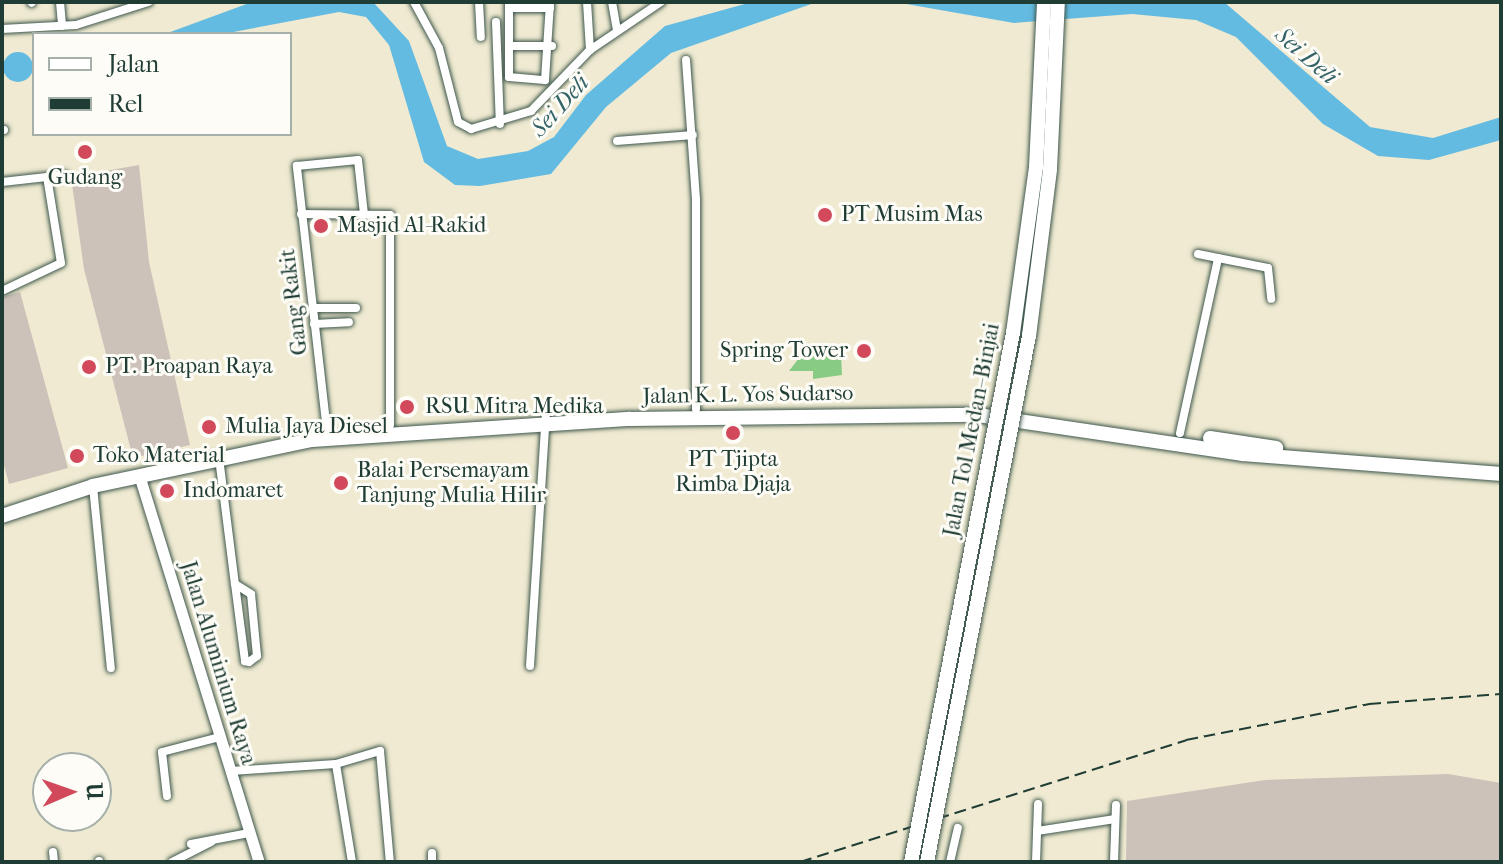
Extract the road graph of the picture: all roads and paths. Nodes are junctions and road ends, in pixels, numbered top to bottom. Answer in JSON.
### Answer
{"nodes":[{"id":1,"x":60,"y":2,"type":"edge"},
{"id":2,"x":148,"y":2,"type":"edge"},
{"id":3,"x":414,"y":2,"type":"edge"},
{"id":4,"x":479,"y":2,"type":"edge"},
{"id":5,"x":587,"y":2,"type":"edge"},
{"id":6,"x":612,"y":2,"type":"edge"},
{"id":7,"x":661,"y":2,"type":"edge"},
{"id":8,"x":1044,"y":2,"type":"edge"},
{"id":9,"x":1058,"y":2,"type":"edge"},
{"id":10,"x":510,"y":5,"type":"edge"},
{"id":11,"x":550,"y":5,"type":"edge"},
{"id":12,"x":496,"y":22,"type":"dead end"},
{"id":13,"x":62,"y":26,"type":"junction"},
{"id":14,"x":2,"y":29,"type":"edge"},
{"id":15,"x":617,"y":31,"type":"junction"},
{"id":16,"x":481,"y":37,"type":"dead end"},
{"id":17,"x":509,"y":46,"type":"junction"},
{"id":18,"x":552,"y":46,"type":"junction"},
{"id":19,"x":590,"y":50,"type":"junction"},
{"id":20,"x":686,"y":60,"type":"dead end"},
{"id":21,"x":500,"y":124,"type":"junction"},
{"id":22,"x":693,"y":135,"type":"junction"},
{"id":23,"x":617,"y":141,"type":"dead end"},
{"id":24,"x":65,"y":175,"type":"dead end"},
{"id":25,"x":47,"y":177,"type":"junction"},
{"id":26,"x":2,"y":182,"type":"edge"},
{"id":27,"x":301,"y":214,"type":"junction"},
{"id":28,"x":364,"y":214,"type":"junction"},
{"id":29,"x":1198,"y":254,"type":"dead end"},
{"id":30,"x":1218,"y":258,"type":"junction"},
{"id":31,"x":2,"y":279,"type":"edge"},
{"id":32,"x":3,"y":290,"type":"edge"},
{"id":33,"x":1271,"y":299,"type":"dead end"},
{"id":34,"x":313,"y":308,"type":"junction"},
{"id":35,"x":356,"y":308,"type":"dead end"},
{"id":36,"x":349,"y":322,"type":"dead end"},
{"id":37,"x":314,"y":324,"type":"junction"},
{"id":38,"x":696,"y":409,"type":"junction"},
{"id":39,"x":546,"y":419,"type":"junction"},
{"id":40,"x":397,"y":428,"type":"junction"},
{"id":41,"x":327,"y":431,"type":"junction"},
{"id":42,"x":1180,"y":433,"type":"junction"},
{"id":43,"x":219,"y":458,"type":"junction"},
{"id":44,"x":1501,"y":466,"type":"edge"},
{"id":45,"x":138,"y":471,"type":"junction"},
{"id":46,"x":1501,"y":474,"type":"edge"},
{"id":47,"x":93,"y":486,"type":"junction"},
{"id":48,"x":2,"y":506,"type":"edge"},
{"id":49,"x":2,"y":516,"type":"edge"},
{"id":50,"x":235,"y":584,"type":"junction"},
{"id":51,"x":530,"y":666,"type":"dead end"},
{"id":52,"x":111,"y":668,"type":"dead end"},
{"id":53,"x":220,"y":737,"type":"junction"},
{"id":54,"x":336,"y":764,"type":"junction"},
{"id":55,"x":231,"y":771,"type":"junction"},
{"id":56,"x":167,"y":796,"type":"dead end"},
{"id":57,"x":1038,"y":804,"type":"dead end"},
{"id":58,"x":1116,"y":805,"type":"dead end"},
{"id":59,"x":1115,"y":819,"type":"junction"},
{"id":60,"x":958,"y":828,"type":"dead end"},
{"id":61,"x":1037,"y":831,"type":"junction"},
{"id":62,"x":249,"y":833,"type":"junction"},
{"id":63,"x":211,"y":841,"type":"junction"},
{"id":64,"x":191,"y":844,"type":"dead end"},
{"id":65,"x":172,"y":862,"type":"edge"},
{"id":66,"x":259,"y":862,"type":"edge"},
{"id":67,"x":352,"y":862,"type":"edge"},
{"id":68,"x":390,"y":862,"type":"edge"},
{"id":69,"x":911,"y":862,"type":"edge"},
{"id":70,"x":927,"y":862,"type":"edge"},
{"id":71,"x":950,"y":862,"type":"edge"},
{"id":72,"x":1036,"y":862,"type":"edge"},
{"id":73,"x":1114,"y":862,"type":"edge"}],
"edges":[{"from":1,"to":13,"type":"street"},
{"from":2,"to":13,"type":"street"},
{"from":3,"to":21,"type":"street"},
{"from":4,"to":16,"type":"street"},
{"from":5,"to":19,"type":"street"},
{"from":6,"to":15,"type":"street"},
{"from":7,"to":15,"type":"street"},
{"from":8,"to":69,"type":"highway","name":"Jalan Tol Medan–Binjai","bridge":true},
{"from":9,"to":70,"type":"highway","name":"Jalan Tol Medan–Binjai","bridge":true},
{"from":10,"to":11,"type":"street"},
{"from":10,"to":17,"type":"street"},
{"from":11,"to":18,"type":"street"},
{"from":12,"to":21,"type":"street"},
{"from":13,"to":14,"type":"street"},
{"from":15,"to":19,"type":"street"},
{"from":17,"to":18,"type":"street"},
{"from":17,"to":18,"type":"street"},
{"from":19,"to":21,"type":"street"},
{"from":20,"to":22,"type":"street"},
{"from":22,"to":23,"type":"street"},
{"from":22,"to":38,"type":"street"},
{"from":24,"to":25,"type":"street"},
{"from":25,"to":26,"type":"street"},
{"from":25,"to":32,"type":"street"},
{"from":27,"to":28,"type":"street"},
{"from":27,"to":28,"type":"street","name":"Gang Rakit"},
{"from":27,"to":34,"type":"street","name":"Gang Rakit"},
{"from":28,"to":40,"type":"street"},
{"from":29,"to":30,"type":"street"},
{"from":30,"to":33,"type":"street"},
{"from":30,"to":42,"type":"street"},
{"from":31,"to":32,"type":"street"},
{"from":34,"to":35,"type":"street"},
{"from":34,"to":37,"type":"street","name":"Gang Rakit"},
{"from":36,"to":37,"type":"street"},
{"from":37,"to":41,"type":"street","name":"Gang Rakit"},
{"from":38,"to":39,"type":"highway","name":"Jalan K. L. Yos Sudarso"},
{"from":38,"to":42,"type":"highway","name":"Jalan K. L. Yos Sudarso"},
{"from":39,"to":40,"type":"highway","name":"Jalan K. L. Yos Sudarso"},
{"from":39,"to":46,"type":"highway","name":"Jalan K. L. Yos Sudarso"},
{"from":39,"to":51,"type":"street"},
{"from":40,"to":41,"type":"highway","name":"Jalan K. L. Yos Sudarso"},
{"from":40,"to":43,"type":"highway","name":"Jalan K. L. Yos Sudarso"},
{"from":41,"to":45,"type":"highway","name":"Jalan K. L. Yos Sudarso"},
{"from":42,"to":44,"type":"highway","name":"Jalan K. L. Yos Sudarso"},
{"from":43,"to":45,"type":"highway","name":"Jalan K. L. Yos Sudarso"},
{"from":43,"to":50,"type":"street"},
{"from":45,"to":47,"type":"highway","name":"Jalan K. L. Yos Sudarso"},
{"from":45,"to":48,"type":"highway","name":"Jalan K. L. Yos Sudarso"},
{"from":45,"to":53,"type":"main road","name":"Jalan Aluminium Raya"},
{"from":47,"to":49,"type":"highway","name":"Jalan K. L. Yos Sudarso"},
{"from":47,"to":52,"type":"street"},
{"from":50,"to":50,"type":"street"},
{"from":53,"to":55,"type":"main road","name":"Jalan Aluminium Raya"},
{"from":53,"to":56,"type":"street"},
{"from":54,"to":55,"type":"street"},
{"from":54,"to":67,"type":"street"},
{"from":54,"to":68,"type":"street"},
{"from":55,"to":62,"type":"main road","name":"Jalan Aluminium Raya"},
{"from":57,"to":61,"type":"street"},
{"from":58,"to":59,"type":"street"},
{"from":59,"to":61,"type":"street"},
{"from":59,"to":73,"type":"street"},
{"from":60,"to":71,"type":"street"},
{"from":61,"to":72,"type":"street"},
{"from":62,"to":63,"type":"street"},
{"from":62,"to":66,"type":"main road","name":"Jalan Aluminium Raya"},
{"from":63,"to":64,"type":"street"},
{"from":63,"to":65,"type":"street"}]}
